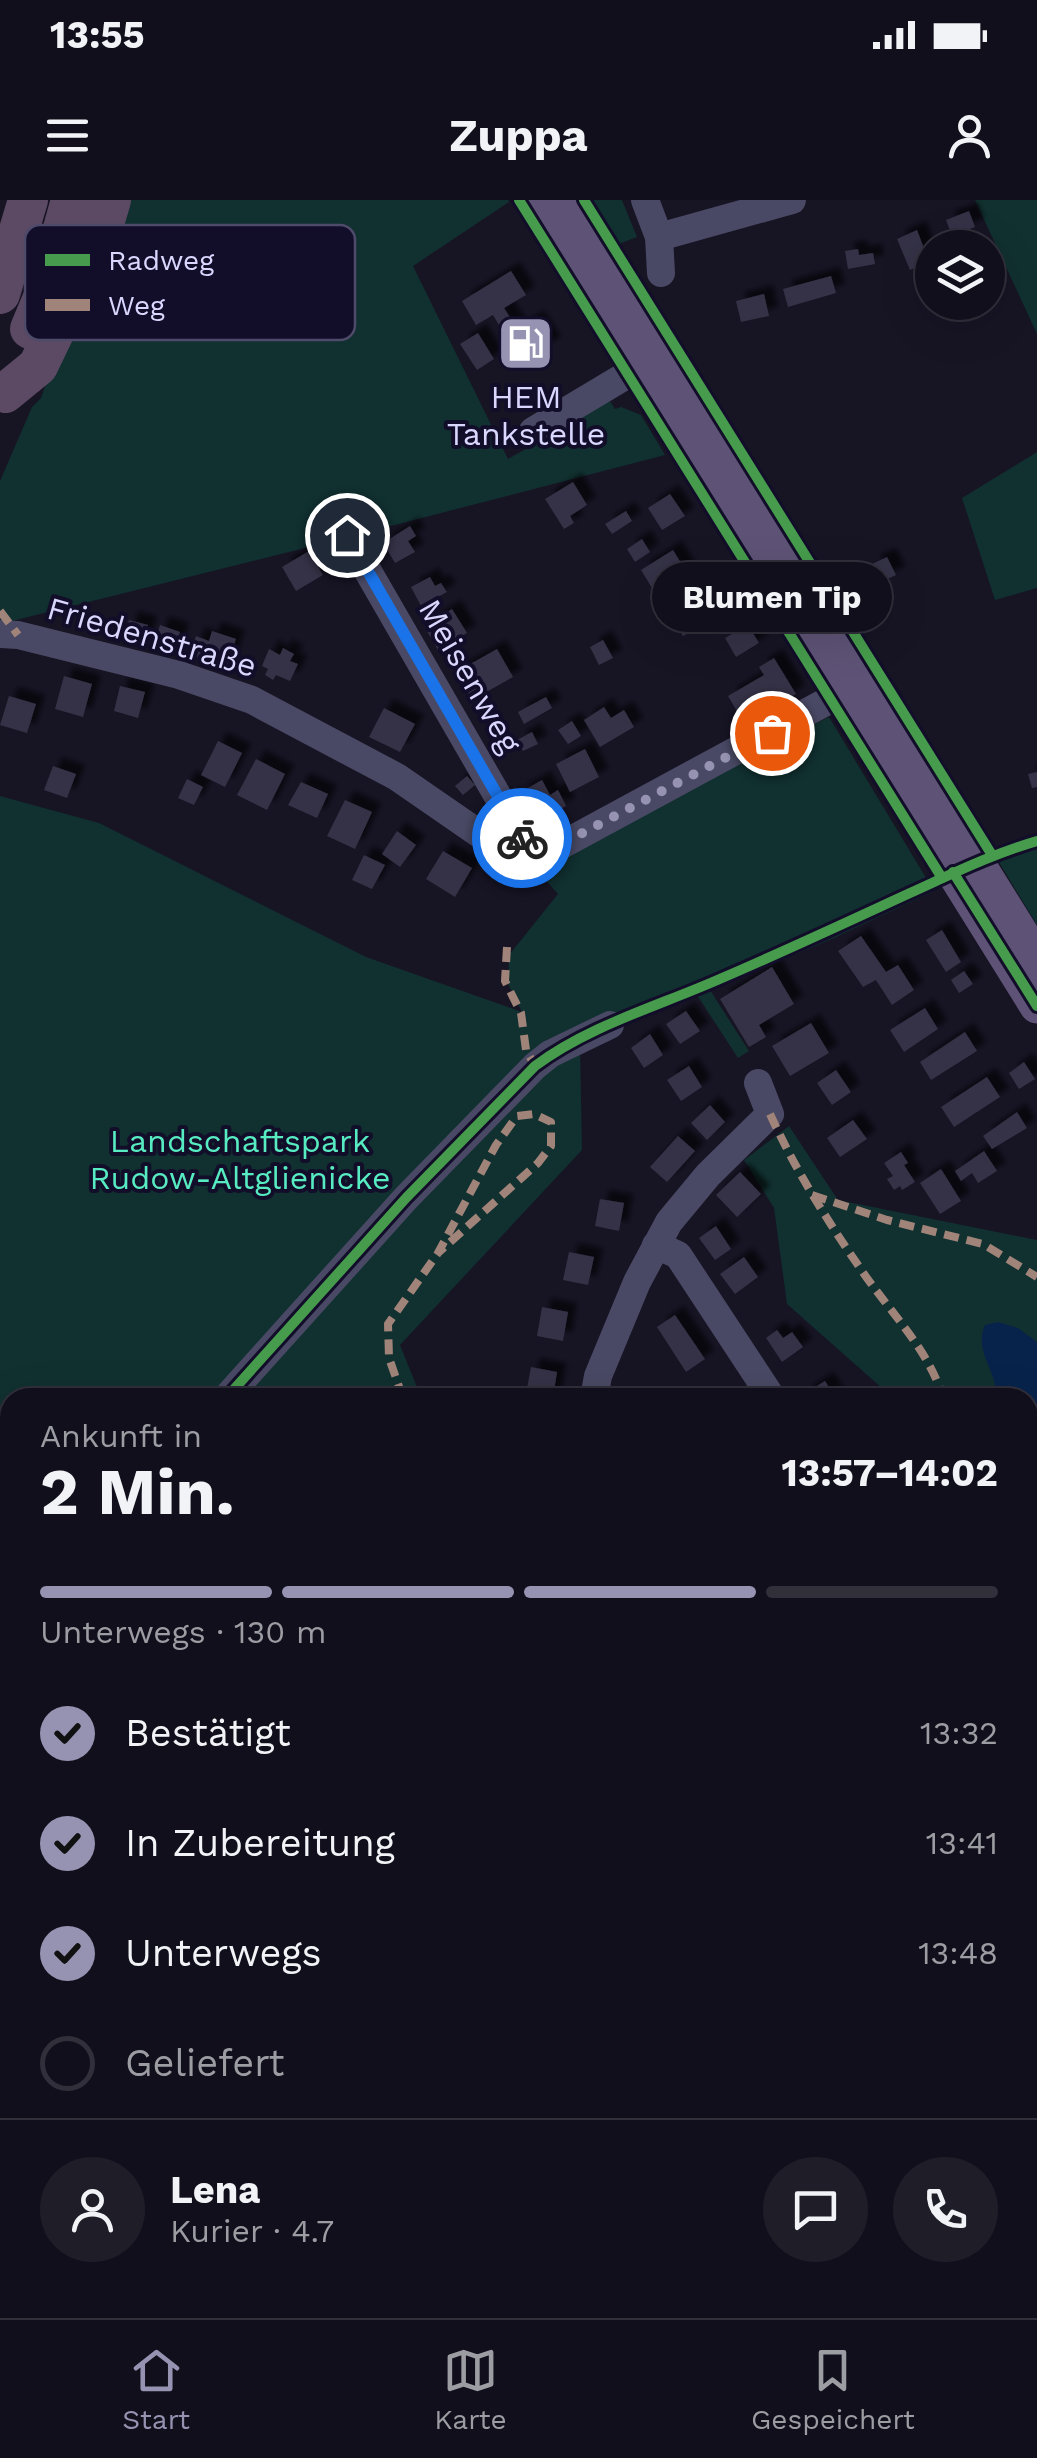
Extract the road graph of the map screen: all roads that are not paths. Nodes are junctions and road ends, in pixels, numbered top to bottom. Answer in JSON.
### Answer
{"nodes":[{"id":1,"x":28,"y":200,"type":"edge"},
{"id":2,"x":71,"y":200,"type":"edge"},
{"id":3,"x":111,"y":200,"type":"edge"},
{"id":4,"x":535,"y":200,"type":"edge"},
{"id":5,"x":564,"y":200,"type":"edge"},
{"id":6,"x":644,"y":200,"type":"edge"},
{"id":7,"x":792,"y":200,"type":"edge"},
{"id":8,"x":64,"y":225,"type":"edge"},
{"id":9,"x":104,"y":225,"type":"edge"},
{"id":10,"x":659,"y":237,"type":"junction"},
{"id":11,"x":660,"y":273,"type":"dead end"},
{"id":12,"x":0,"y":294,"type":"edge"},
{"id":13,"x":26,"y":340,"type":"edge"},
{"id":14,"x":50,"y":340,"type":"edge"},
{"id":15,"x":650,"y":362,"type":"junction"},
{"id":16,"x":2,"y":398,"type":"edge"},
{"id":17,"x":533,"y":431,"type":"dead end"},
{"id":18,"x":347,"y":535,"type":"dead end"},
{"id":19,"x":0,"y":634,"type":"edge"},
{"id":20,"x":853,"y":687,"type":"junction"},
{"id":21,"x":530,"y":852,"type":"junction"},
{"id":22,"x":1037,"y":958,"type":"edge"},
{"id":23,"x":1037,"y":1006,"type":"edge"},
{"id":24,"x":610,"y":1025,"type":"dead end"},
{"id":25,"x":758,"y":1083,"type":"dead end"},
{"id":26,"x":656,"y":1245,"type":"junction"},
{"id":27,"x":235,"y":1388,"type":"edge"},
{"id":28,"x":596,"y":1388,"type":"edge"},
{"id":29,"x":765,"y":1388,"type":"edge"}],
"edges":[{"from":1,"to":12,"type":"highway"},
{"from":2,"to":8,"type":"highway"},
{"from":3,"to":9,"type":"highway"},
{"from":4,"to":15,"type":"main road"},
{"from":5,"to":15,"type":"main road"},
{"from":6,"to":10,"type":"street"},
{"from":7,"to":10,"type":"street"},
{"from":10,"to":11,"type":"street"},
{"from":13,"to":16,"type":"highway"},
{"from":14,"to":16,"type":"highway"},
{"from":15,"to":17,"type":"street"},
{"from":15,"to":20,"type":"main road"},
{"from":18,"to":21,"type":"street","name":"Meisenweg"},
{"from":19,"to":21,"type":"street","name":"Friedenstraße"},
{"from":20,"to":21,"type":"street"},
{"from":20,"to":22,"type":"main road"},
{"from":20,"to":23,"type":"main road"},
{"from":24,"to":27,"type":"street"},
{"from":25,"to":26,"type":"street"},
{"from":26,"to":28,"type":"street"},
{"from":26,"to":29,"type":"street"}]}
